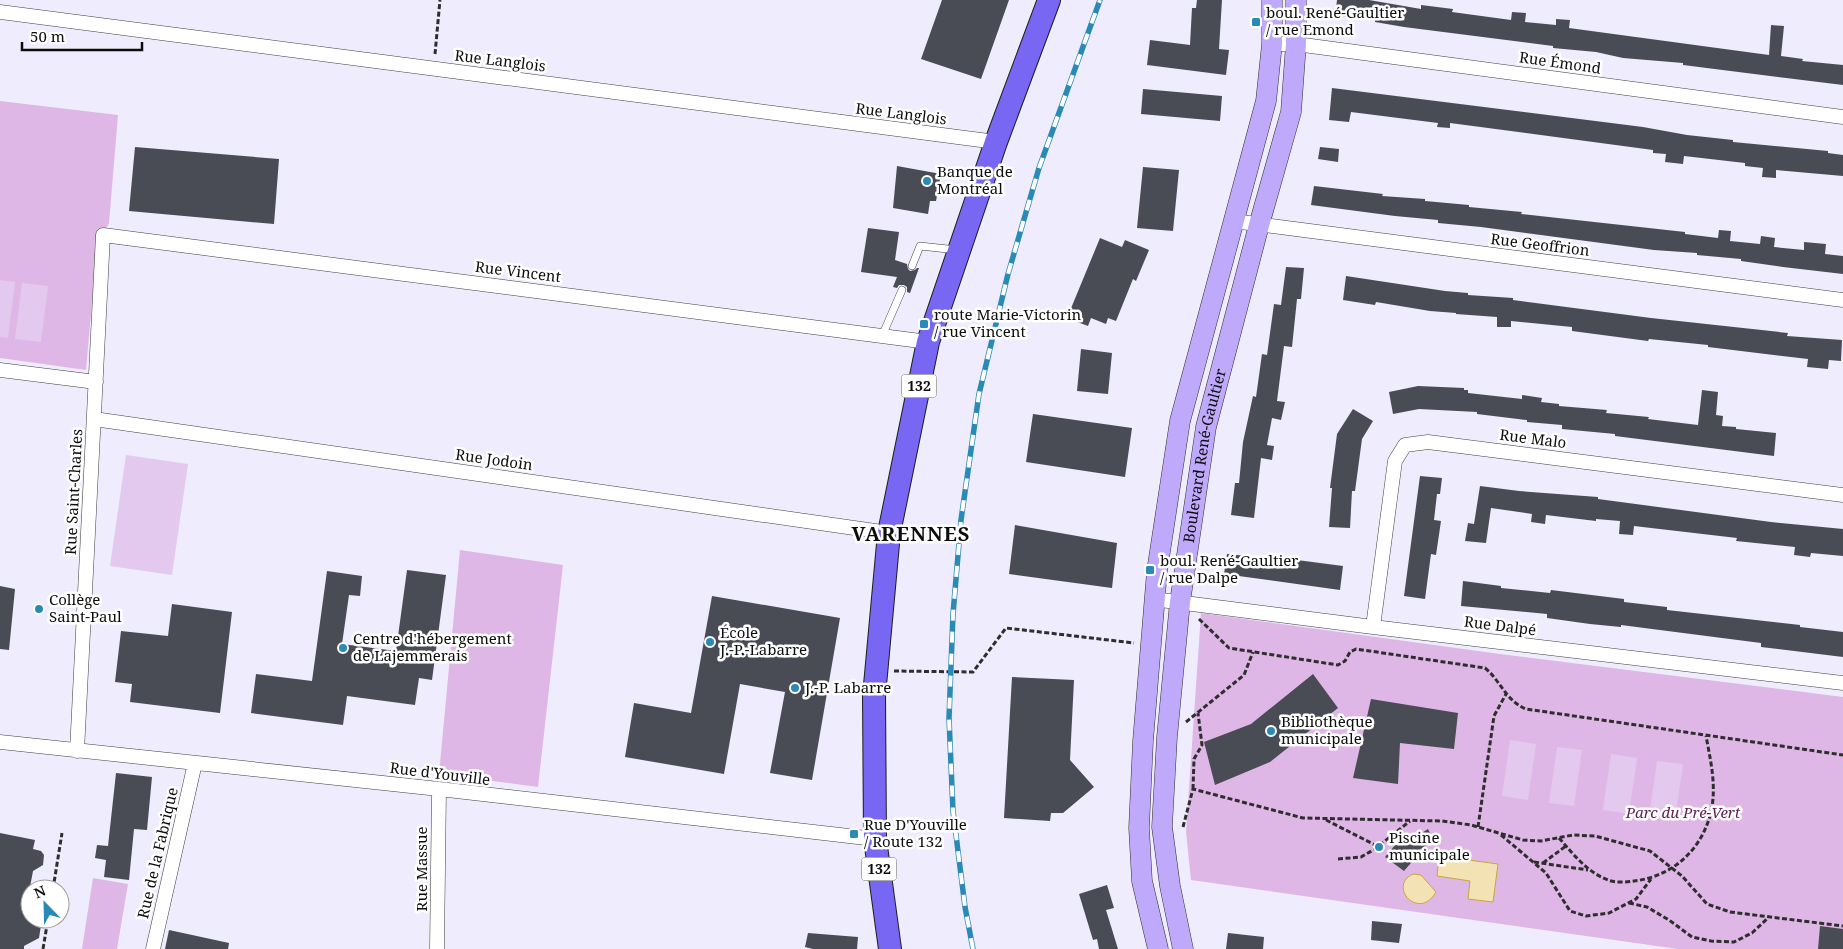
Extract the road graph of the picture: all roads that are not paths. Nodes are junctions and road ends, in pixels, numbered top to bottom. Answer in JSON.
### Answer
{"nodes":[{"id":1,"x":1049,"y":0,"type":"edge"},
{"id":2,"x":1272,"y":0,"type":"edge"},
{"id":3,"x":1296,"y":0,"type":"edge"},
{"id":4,"x":0,"y":12,"type":"edge"},
{"id":5,"x":1272,"y":44,"type":"junction"},
{"id":6,"x":1296,"y":44,"type":"junction"},
{"id":7,"x":1843,"y":117,"type":"edge"},
{"id":8,"x":996,"y":142,"type":"junction"},
{"id":9,"x":1233,"y":222,"type":"junction"},
{"id":10,"x":1259,"y":225,"type":"junction"},
{"id":11,"x":103,"y":234,"type":"joint"},
{"id":12,"x":960,"y":250,"type":"junction"},
{"id":13,"x":912,"y":266,"type":"dead end"},
{"id":14,"x":902,"y":290,"type":"dead end"},
{"id":15,"x":1843,"y":300,"type":"edge"},
{"id":16,"x":882,"y":336,"type":"junction"},
{"id":17,"x":928,"y":342,"type":"junction"},
{"id":18,"x":0,"y":370,"type":"edge"},
{"id":19,"x":96,"y":382,"type":"junction"},
{"id":20,"x":94,"y":419,"type":"junction"},
{"id":21,"x":1843,"y":495,"type":"edge"},
{"id":22,"x":889,"y":533,"type":"junction"},
{"id":23,"x":1153,"y":599,"type":"junction"},
{"id":24,"x":1180,"y":602,"type":"junction"},
{"id":25,"x":1373,"y":627,"type":"junction"},
{"id":26,"x":1843,"y":683,"type":"edge"},
{"id":27,"x":0,"y":742,"type":"edge"},
{"id":28,"x":77,"y":751,"type":"junction"},
{"id":29,"x":195,"y":764,"type":"junction"},
{"id":30,"x":439,"y":789,"type":"junction"},
{"id":31,"x":1162,"y":827,"type":"junction"},
{"id":32,"x":1139,"y":828,"type":"junction"},
{"id":33,"x":876,"y":839,"type":"junction"},
{"id":34,"x":153,"y":949,"type":"edge"},
{"id":35,"x":437,"y":949,"type":"edge"},
{"id":36,"x":890,"y":949,"type":"edge"},
{"id":37,"x":1158,"y":949,"type":"edge"},
{"id":38,"x":1183,"y":949,"type":"edge"}],
"edges":[{"from":1,"to":8,"type":"main road","number":"132"},
{"from":2,"to":5,"type":"street","name":"Boulevard René-Gaultier"},
{"from":3,"to":6,"type":"street","name":"Boulevard René-Gaultier"},
{"from":4,"to":8,"type":"street","name":"Rue Langlois"},
{"from":5,"to":6,"type":"street","name":"Rue Émond"},
{"from":5,"to":9,"type":"street","name":"Boulevard René-Gaultier"},
{"from":6,"to":7,"type":"street","name":"Rue Émond"},
{"from":6,"to":10,"type":"street","name":"Boulevard René-Gaultier"},
{"from":8,"to":12,"type":"main road","number":"132"},
{"from":9,"to":10,"type":"street","name":"Rue Geoffrion"},
{"from":9,"to":23,"type":"street","name":"Boulevard René-Gaultier"},
{"from":10,"to":15,"type":"street","name":"Rue Geoffrion"},
{"from":10,"to":24,"type":"street","name":"Boulevard René-Gaultier"},
{"from":11,"to":16,"type":"street","name":"Rue Vincent"},
{"from":11,"to":19,"type":"street","name":"Rue Saint-Charles"},
{"from":12,"to":13,"type":"lane"},
{"from":12,"to":17,"type":"main road","number":"132"},
{"from":14,"to":16,"type":"lane"},
{"from":16,"to":17,"type":"street","name":"Rue Vincent"},
{"from":17,"to":22,"type":"main road","number":"132"},
{"from":18,"to":19,"type":"street"},
{"from":19,"to":20,"type":"street","name":"Rue Saint-Charles"},
{"from":20,"to":22,"type":"street","name":"Rue Jodoin"},
{"from":20,"to":28,"type":"street","name":"Rue Saint-Charles"},
{"from":21,"to":25,"type":"street","name":"Rue Malo"},
{"from":22,"to":33,"type":"main road","number":"132"},
{"from":23,"to":24,"type":"street","name":"Rue Dalpé"},
{"from":23,"to":32,"type":"street","name":"Boulevard René-Gaultier"},
{"from":24,"to":25,"type":"street","name":"Rue Dalpé"},
{"from":24,"to":31,"type":"street","name":"Boulevard René-Gaultier"},
{"from":25,"to":26,"type":"street","name":"Rue Dalpé"},
{"from":27,"to":28,"type":"street","name":"Rue d'Youville"},
{"from":28,"to":29,"type":"street","name":"Rue d'Youville"},
{"from":29,"to":30,"type":"street","name":"Rue d'Youville"},
{"from":29,"to":34,"type":"street","name":"Rue de la Fabrique"},
{"from":30,"to":33,"type":"street","name":"Rue d'Youville"},
{"from":30,"to":35,"type":"street","name":"Rue Massue"},
{"from":31,"to":32,"type":"street"},
{"from":31,"to":38,"type":"street","name":"Boulevard René-Gaultier"},
{"from":32,"to":37,"type":"street","name":"Boulevard René-Gaultier"},
{"from":33,"to":36,"type":"main road","number":"132"}]}
